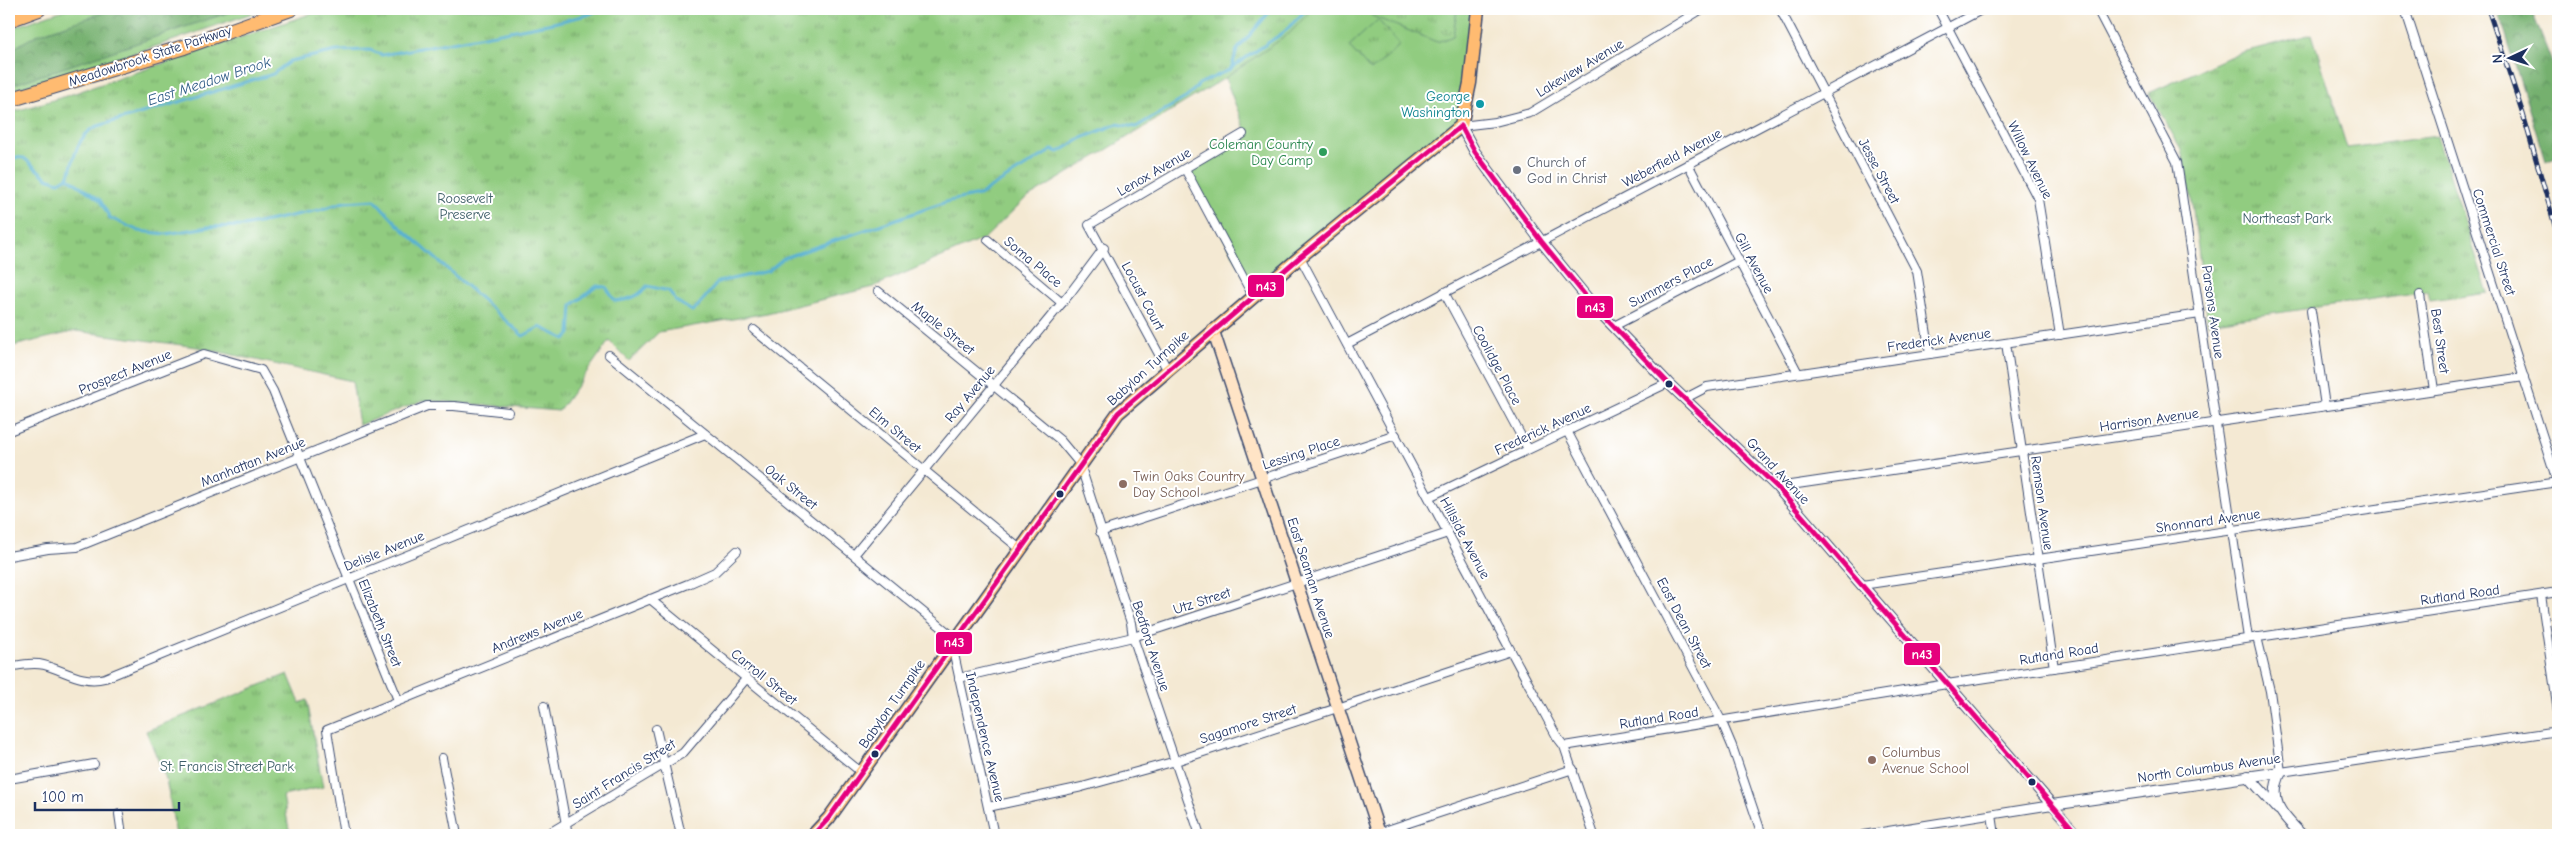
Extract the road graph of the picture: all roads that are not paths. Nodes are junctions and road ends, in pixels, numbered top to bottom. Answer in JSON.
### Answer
{"nodes":[{"id":1,"x":39,"y":9,"type":"edge"},
{"id":2,"x":291,"y":9,"type":"edge"},
{"id":3,"x":1478,"y":9,"type":"edge"},
{"id":4,"x":1702,"y":9,"type":"edge"},
{"id":5,"x":1780,"y":9,"type":"edge"},
{"id":6,"x":1938,"y":9,"type":"edge"},
{"id":7,"x":1983,"y":9,"type":"edge"},
{"id":8,"x":2096,"y":9,"type":"edge"},
{"id":9,"x":2405,"y":9,"type":"edge"},
{"id":10,"x":9,"y":20,"type":"edge"},
{"id":11,"x":1948,"y":27,"type":"junction"},
{"id":12,"x":1824,"y":92,"type":"junction"},
{"id":13,"x":9,"y":100,"type":"edge"},
{"id":14,"x":1462,"y":126,"type":"junction"},
{"id":15,"x":1243,"y":134,"type":"dead end"},
{"id":16,"x":1688,"y":164,"type":"junction"},
{"id":17,"x":1185,"y":169,"type":"junction"},
{"id":18,"x":1096,"y":236,"type":"joint"},
{"id":19,"x":988,"y":240,"type":"dead end"},
{"id":20,"x":1541,"y":241,"type":"junction"},
{"id":21,"x":1104,"y":248,"type":"junction"},
{"id":22,"x":1300,"y":257,"type":"junction"},
{"id":23,"x":1739,"y":261,"type":"junction"},
{"id":24,"x":878,"y":291,"type":"dead end"},
{"id":25,"x":1444,"y":292,"type":"junction"},
{"id":26,"x":2420,"y":295,"type":"dead end"},
{"id":27,"x":1253,"y":296,"type":"junction"},
{"id":28,"x":1062,"y":303,"type":"junction"},
{"id":29,"x":2311,"y":311,"type":"dead end"},
{"id":30,"x":2200,"y":314,"type":"junction"},
{"id":31,"x":1614,"y":326,"type":"junction"},
{"id":32,"x":754,"y":330,"type":"dead end"},
{"id":33,"x":1213,"y":330,"type":"junction"},
{"id":34,"x":2060,"y":335,"type":"junction"},
{"id":35,"x":2006,"y":343,"type":"junction"},
{"id":36,"x":1347,"y":344,"type":"junction"},
{"id":37,"x":1930,"y":354,"type":"junction"},
{"id":38,"x":609,"y":355,"type":"dead end"},
{"id":39,"x":253,"y":366,"type":"joint"},
{"id":40,"x":1167,"y":369,"type":"junction"},
{"id":41,"x":1798,"y":373,"type":"junction"},
{"id":42,"x":2524,"y":377,"type":"junction"},
{"id":43,"x":1668,"y":383,"type":"junction"},
{"id":44,"x":994,"y":386,"type":"junction"},
{"id":45,"x":2434,"y":390,"type":"junction"},
{"id":46,"x":1684,"y":399,"type":"junction"},
{"id":47,"x":2325,"y":406,"type":"junction"},
{"id":48,"x":508,"y":412,"type":"dead end"},
{"id":49,"x":2216,"y":422,"type":"junction"},
{"id":50,"x":9,"y":431,"type":"edge"},
{"id":51,"x":1567,"y":431,"type":"junction"},
{"id":52,"x":705,"y":434,"type":"junction"},
{"id":53,"x":1396,"y":435,"type":"junction"},
{"id":54,"x":1528,"y":449,"type":"junction"},
{"id":55,"x":2021,"y":451,"type":"junction"},
{"id":56,"x":299,"y":457,"type":"junction"},
{"id":57,"x":1080,"y":464,"type":"junction"},
{"id":58,"x":923,"y":470,"type":"junction"},
{"id":59,"x":1263,"y":479,"type":"junction"},
{"id":60,"x":2558,"y":483,"type":"edge"},
{"id":61,"x":1777,"y":487,"type":"junction"},
{"id":62,"x":1428,"y":496,"type":"junction"},
{"id":63,"x":2232,"y":530,"type":"junction"},
{"id":64,"x":1100,"y":532,"type":"junction"},
{"id":65,"x":1448,"y":533,"type":"junction"},
{"id":66,"x":1020,"y":549,"type":"junction"},
{"id":67,"x":736,"y":551,"type":"dead end"},
{"id":68,"x":854,"y":555,"type":"junction"},
{"id":69,"x":9,"y":556,"type":"edge"},
{"id":70,"x":2037,"y":559,"type":"junction"},
{"id":71,"x":348,"y":579,"type":"junction"},
{"id":72,"x":1297,"y":583,"type":"junction"},
{"id":73,"x":1862,"y":585,"type":"junction"},
{"id":74,"x":2558,"y":592,"type":"edge"},
{"id":75,"x":2541,"y":595,"type":"junction"},
{"id":76,"x":650,"y":599,"type":"junction"},
{"id":77,"x":1133,"y":637,"type":"junction"},
{"id":78,"x":2257,"y":637,"type":"junction"},
{"id":79,"x":2248,"y":638,"type":"junction"},
{"id":80,"x":954,"y":642,"type":"junction"},
{"id":81,"x":1511,"y":651,"type":"junction"},
{"id":82,"x":9,"y":667,"type":"edge"},
{"id":83,"x":2054,"y":668,"type":"junction"},
{"id":84,"x":959,"y":678,"type":"junction"},
{"id":85,"x":746,"y":679,"type":"junction"},
{"id":86,"x":1947,"y":684,"type":"junction"},
{"id":87,"x":398,"y":700,"type":"junction"},
{"id":88,"x":544,"y":706,"type":"dead end"},
{"id":89,"x":1338,"y":708,"type":"junction"},
{"id":90,"x":2558,"y":712,"type":"edge"},
{"id":91,"x":1720,"y":720,"type":"junction"},
{"id":92,"x":656,"y":729,"type":"dead end"},
{"id":93,"x":2558,"y":731,"type":"edge"},
{"id":94,"x":1564,"y":746,"type":"junction"},
{"id":95,"x":442,"y":758,"type":"dead end"},
{"id":96,"x":1176,"y":761,"type":"junction"},
{"id":97,"x":94,"y":764,"type":"dead end"},
{"id":98,"x":666,"y":765,"type":"junction"},
{"id":99,"x":1573,"y":769,"type":"junction"},
{"id":100,"x":2281,"y":772,"type":"junction"},
{"id":101,"x":862,"y":773,"type":"junction"},
{"id":102,"x":2248,"y":776,"type":"junction"},
{"id":103,"x":9,"y":779,"type":"edge"},
{"id":104,"x":2052,"y":806,"type":"junction"},
{"id":105,"x":988,"y":807,"type":"junction"},
{"id":106,"x":2278,"y":810,"type":"junction"},
{"id":107,"x":119,"y":814,"type":"dead end"},
{"id":108,"x":1992,"y":815,"type":"junction"},
{"id":109,"x":9,"y":822,"type":"edge"},
{"id":110,"x":566,"y":824,"type":"junction"},
{"id":111,"x":1377,"y":834,"type":"edge"},
{"id":112,"x":1884,"y":834,"type":"edge"},
{"id":113,"x":11,"y":835,"type":"edge"},
{"id":114,"x":122,"y":835,"type":"edge"},
{"id":115,"x":344,"y":835,"type":"edge"},
{"id":116,"x":457,"y":835,"type":"edge"},
{"id":117,"x":546,"y":835,"type":"edge"},
{"id":118,"x":568,"y":835,"type":"edge"},
{"id":119,"x":681,"y":835,"type":"edge"},
{"id":120,"x":813,"y":835,"type":"edge"},
{"id":121,"x":994,"y":835,"type":"edge"},
{"id":122,"x":1200,"y":835,"type":"edge"},
{"id":123,"x":1594,"y":835,"type":"edge"},
{"id":124,"x":1762,"y":835,"type":"edge"},
{"id":125,"x":1864,"y":835,"type":"edge"},
{"id":126,"x":1995,"y":835,"type":"edge"},
{"id":127,"x":2078,"y":835,"type":"edge"},
{"id":128,"x":2302,"y":835,"type":"edge"}],
"edges":[{"from":1,"to":10,"type":"highway"},
{"from":2,"to":13,"type":"highway","name":"Meadowbrook State Parkway"},
{"from":3,"to":14,"type":"main road"},
{"from":4,"to":14,"type":"street","name":"Lakeview Avenue"},
{"from":5,"to":12,"type":"street","name":"Jesse Street"},
{"from":6,"to":11,"type":"street","name":"Willow Avenue"},
{"from":7,"to":11,"type":"street","name":"Weberfield Avenue"},
{"from":8,"to":30,"type":"street","name":"Parsons Avenue"},
{"from":9,"to":42,"type":"street","name":"Commercial Street"},
{"from":11,"to":12,"type":"street","name":"Weberfield Avenue"},
{"from":11,"to":34,"type":"street","name":"Willow Avenue"},
{"from":12,"to":16,"type":"street","name":"Weberfield Avenue"},
{"from":12,"to":37,"type":"street","name":"Jesse Street"},
{"from":14,"to":20,"type":"street","name":"Grand Avenue"},
{"from":14,"to":22,"type":"main road","name":"Babylon Turnpike"},
{"from":15,"to":17,"type":"street","name":"Lenox Avenue"},
{"from":16,"to":20,"type":"street","name":"Weberfield Avenue"},
{"from":16,"to":23,"type":"street","name":"Gill Avenue"},
{"from":17,"to":18,"type":"street","name":"Lenox Avenue"},
{"from":17,"to":27,"type":"street"},
{"from":18,"to":21,"type":"street","name":"Locust Court"},
{"from":19,"to":28,"type":"street","name":"Soma Place"},
{"from":20,"to":25,"type":"street","name":"Weberfield Avenue"},
{"from":20,"to":31,"type":"street","name":"Grand Avenue"},
{"from":21,"to":28,"type":"street","name":"Ray Avenue"},
{"from":21,"to":40,"type":"street","name":"Locust Court"},
{"from":22,"to":27,"type":"main road","name":"Babylon Turnpike"},
{"from":22,"to":36,"type":"street","name":"Hillside Avenue"},
{"from":23,"to":31,"type":"street","name":"Summers Place"},
{"from":23,"to":41,"type":"street","name":"Gill Avenue"},
{"from":24,"to":44,"type":"street","name":"Maple Street"},
{"from":25,"to":36,"type":"street","name":"Weberfield Avenue"},
{"from":25,"to":54,"type":"street","name":"Coolidge Place"},
{"from":26,"to":45,"type":"street","name":"Best Street"},
{"from":27,"to":33,"type":"main road","name":"Babylon Turnpike"},
{"from":28,"to":44,"type":"street","name":"Ray Avenue"},
{"from":29,"to":47,"type":"street"},
{"from":30,"to":34,"type":"street","name":"Frederick Avenue"},
{"from":30,"to":49,"type":"street","name":"Parsons Avenue"},
{"from":31,"to":43,"type":"street","name":"Grand Avenue"},
{"from":32,"to":58,"type":"street","name":"Elm Street"},
{"from":33,"to":40,"type":"main road","name":"Babylon Turnpike"},
{"from":33,"to":59,"type":"main road","name":"East Seaman Avenue"},
{"from":34,"to":35,"type":"street","name":"Frederick Avenue"},
{"from":35,"to":37,"type":"street","name":"Frederick Avenue"},
{"from":35,"to":55,"type":"street","name":"Remson Avenue"},
{"from":36,"to":53,"type":"street","name":"Hillside Avenue"},
{"from":37,"to":41,"type":"street","name":"Frederick Avenue"},
{"from":38,"to":52,"type":"street","name":"Oak Street"},
{"from":39,"to":50,"type":"street","name":"Prospect Avenue"},
{"from":39,"to":56,"type":"street","name":"Elizabeth Street"},
{"from":40,"to":57,"type":"main road","name":"Babylon Turnpike"},
{"from":41,"to":46,"type":"street","name":"Frederick Avenue"},
{"from":42,"to":45,"type":"street","name":"Harrison Avenue"},
{"from":42,"to":60,"type":"street","name":"Commercial Street"},
{"from":43,"to":46,"type":"street","name":"Grand Avenue"},
{"from":43,"to":51,"type":"street","name":"Frederick Avenue"},
{"from":44,"to":57,"type":"street","name":"Maple Street"},
{"from":44,"to":58,"type":"street","name":"Ray Avenue"},
{"from":45,"to":47,"type":"street","name":"Harrison Avenue"},
{"from":46,"to":61,"type":"street","name":"Grand Avenue"},
{"from":47,"to":49,"type":"street","name":"Harrison Avenue"},
{"from":48,"to":56,"type":"street","name":"Manhattan Avenue"},
{"from":49,"to":55,"type":"street","name":"Harrison Avenue"},
{"from":49,"to":63,"type":"street","name":"Parsons Avenue"},
{"from":51,"to":54,"type":"street","name":"Frederick Avenue"},
{"from":51,"to":91,"type":"street","name":"East Dean Street"},
{"from":52,"to":68,"type":"street","name":"Oak Street"},
{"from":52,"to":71,"type":"street","name":"Delisle Avenue"},
{"from":53,"to":59,"type":"street","name":"Lessing Place"},
{"from":53,"to":62,"type":"street","name":"Hillside Avenue"},
{"from":54,"to":62,"type":"street","name":"Frederick Avenue"},
{"from":55,"to":61,"type":"street","name":"Harrison Avenue"},
{"from":55,"to":70,"type":"street","name":"Remson Avenue"},
{"from":56,"to":69,"type":"street","name":"Manhattan Avenue"},
{"from":56,"to":71,"type":"street","name":"Elizabeth Street"},
{"from":57,"to":64,"type":"street","name":"Bedford Avenue"},
{"from":57,"to":66,"type":"main road","name":"Babylon Turnpike"},
{"from":58,"to":66,"type":"street","name":"Elm Street"},
{"from":58,"to":68,"type":"street","name":"Ray Avenue"},
{"from":59,"to":64,"type":"street","name":"Lessing Place"},
{"from":59,"to":72,"type":"main road","name":"East Seaman Avenue"},
{"from":60,"to":63,"type":"street","name":"Shonnard Avenue"},
{"from":61,"to":73,"type":"street","name":"Grand Avenue"},
{"from":62,"to":65,"type":"street","name":"Hillside Avenue"},
{"from":63,"to":70,"type":"street","name":"Shonnard Avenue"},
{"from":63,"to":79,"type":"street","name":"Parsons Avenue"},
{"from":64,"to":77,"type":"street","name":"Bedford Avenue"},
{"from":65,"to":72,"type":"street","name":"Utz Street"},
{"from":65,"to":81,"type":"street","name":"Hillside Avenue"},
{"from":66,"to":80,"type":"main road","name":"Babylon Turnpike"},
{"from":67,"to":76,"type":"street","name":"Andrews Avenue"},
{"from":68,"to":80,"type":"street","name":"Oak Street"},
{"from":70,"to":73,"type":"street","name":"Shonnard Avenue"},
{"from":70,"to":83,"type":"street","name":"Remson Avenue"},
{"from":71,"to":82,"type":"street","name":"Delisle Avenue"},
{"from":71,"to":87,"type":"street","name":"Elizabeth Street"},
{"from":72,"to":77,"type":"street","name":"Utz Street"},
{"from":72,"to":89,"type":"main road","name":"East Seaman Avenue"},
{"from":73,"to":86,"type":"street","name":"Grand Avenue"},
{"from":74,"to":75,"type":"street","name":"Rutland Road"},
{"from":75,"to":78,"type":"street","name":"Rutland Road"},
{"from":75,"to":90,"type":"street"},
{"from":76,"to":85,"type":"street","name":"Carroll Street"},
{"from":76,"to":87,"type":"street","name":"Andrews Avenue"},
{"from":77,"to":84,"type":"street","name":"Utz Street"},
{"from":77,"to":96,"type":"street","name":"Bedford Avenue"},
{"from":78,"to":79,"type":"street","name":"Rutland Road"},
{"from":78,"to":100,"type":"street"},
{"from":79,"to":83,"type":"street","name":"Rutland Road"},
{"from":80,"to":84,"type":"street","name":"Independence Avenue"},
{"from":80,"to":101,"type":"main road","name":"Babylon Turnpike"},
{"from":81,"to":89,"type":"street","name":"Sagamore Street"},
{"from":81,"to":94,"type":"street","name":"Hillside Avenue"},
{"from":83,"to":86,"type":"street","name":"Rutland Road"},
{"from":84,"to":105,"type":"street","name":"Independence Avenue"},
{"from":85,"to":98,"type":"street","name":"Saint Francis Street"},
{"from":85,"to":101,"type":"street","name":"Carroll Street"},
{"from":86,"to":91,"type":"street","name":"Rutland Road"},
{"from":86,"to":104,"type":"street","name":"Grand Avenue"},
{"from":87,"to":115,"type":"street","name":"Andrews Avenue"},
{"from":88,"to":110,"type":"street"},
{"from":89,"to":96,"type":"street","name":"Sagamore Street"},
{"from":89,"to":111,"type":"main road","name":"East Seaman Avenue"},
{"from":91,"to":94,"type":"street","name":"Rutland Road"},
{"from":91,"to":124,"type":"street","name":"East Dean Street"},
{"from":92,"to":98,"type":"street"},
{"from":93,"to":100,"type":"street","name":"North Columbus Avenue"},
{"from":94,"to":99,"type":"street","name":"Hillside Avenue"},
{"from":95,"to":116,"type":"street"},
{"from":96,"to":105,"type":"street","name":"Sagamore Street"},
{"from":96,"to":122,"type":"street","name":"Bedford Avenue"},
{"from":97,"to":103,"type":"street"},
{"from":98,"to":110,"type":"street","name":"Saint Francis Street"},
{"from":98,"to":119,"type":"street"},
{"from":99,"to":111,"type":"street"},
{"from":99,"to":123,"type":"street","name":"Hillside Avenue"},
{"from":100,"to":102,"type":"street","name":"North Columbus Avenue"},
{"from":100,"to":106,"type":"street"},
{"from":101,"to":120,"type":"main road","name":"Babylon Turnpike"},
{"from":102,"to":104,"type":"street","name":"North Columbus Avenue"},
{"from":102,"to":106,"type":"street"},
{"from":104,"to":108,"type":"street","name":"North Columbus Avenue"},
{"from":104,"to":127,"type":"street","name":"Grand Avenue"},
{"from":105,"to":121,"type":"street","name":"Independence Avenue"},
{"from":106,"to":128,"type":"street"},
{"from":107,"to":114,"type":"street"},
{"from":108,"to":112,"type":"street","name":"North Columbus Avenue"},
{"from":108,"to":126,"type":"street"},
{"from":109,"to":113,"type":"street"},
{"from":110,"to":117,"type":"street","name":"Saint Francis Street"},
{"from":110,"to":118,"type":"street"},
{"from":112,"to":125,"type":"street","name":"North Columbus Avenue"}]}
